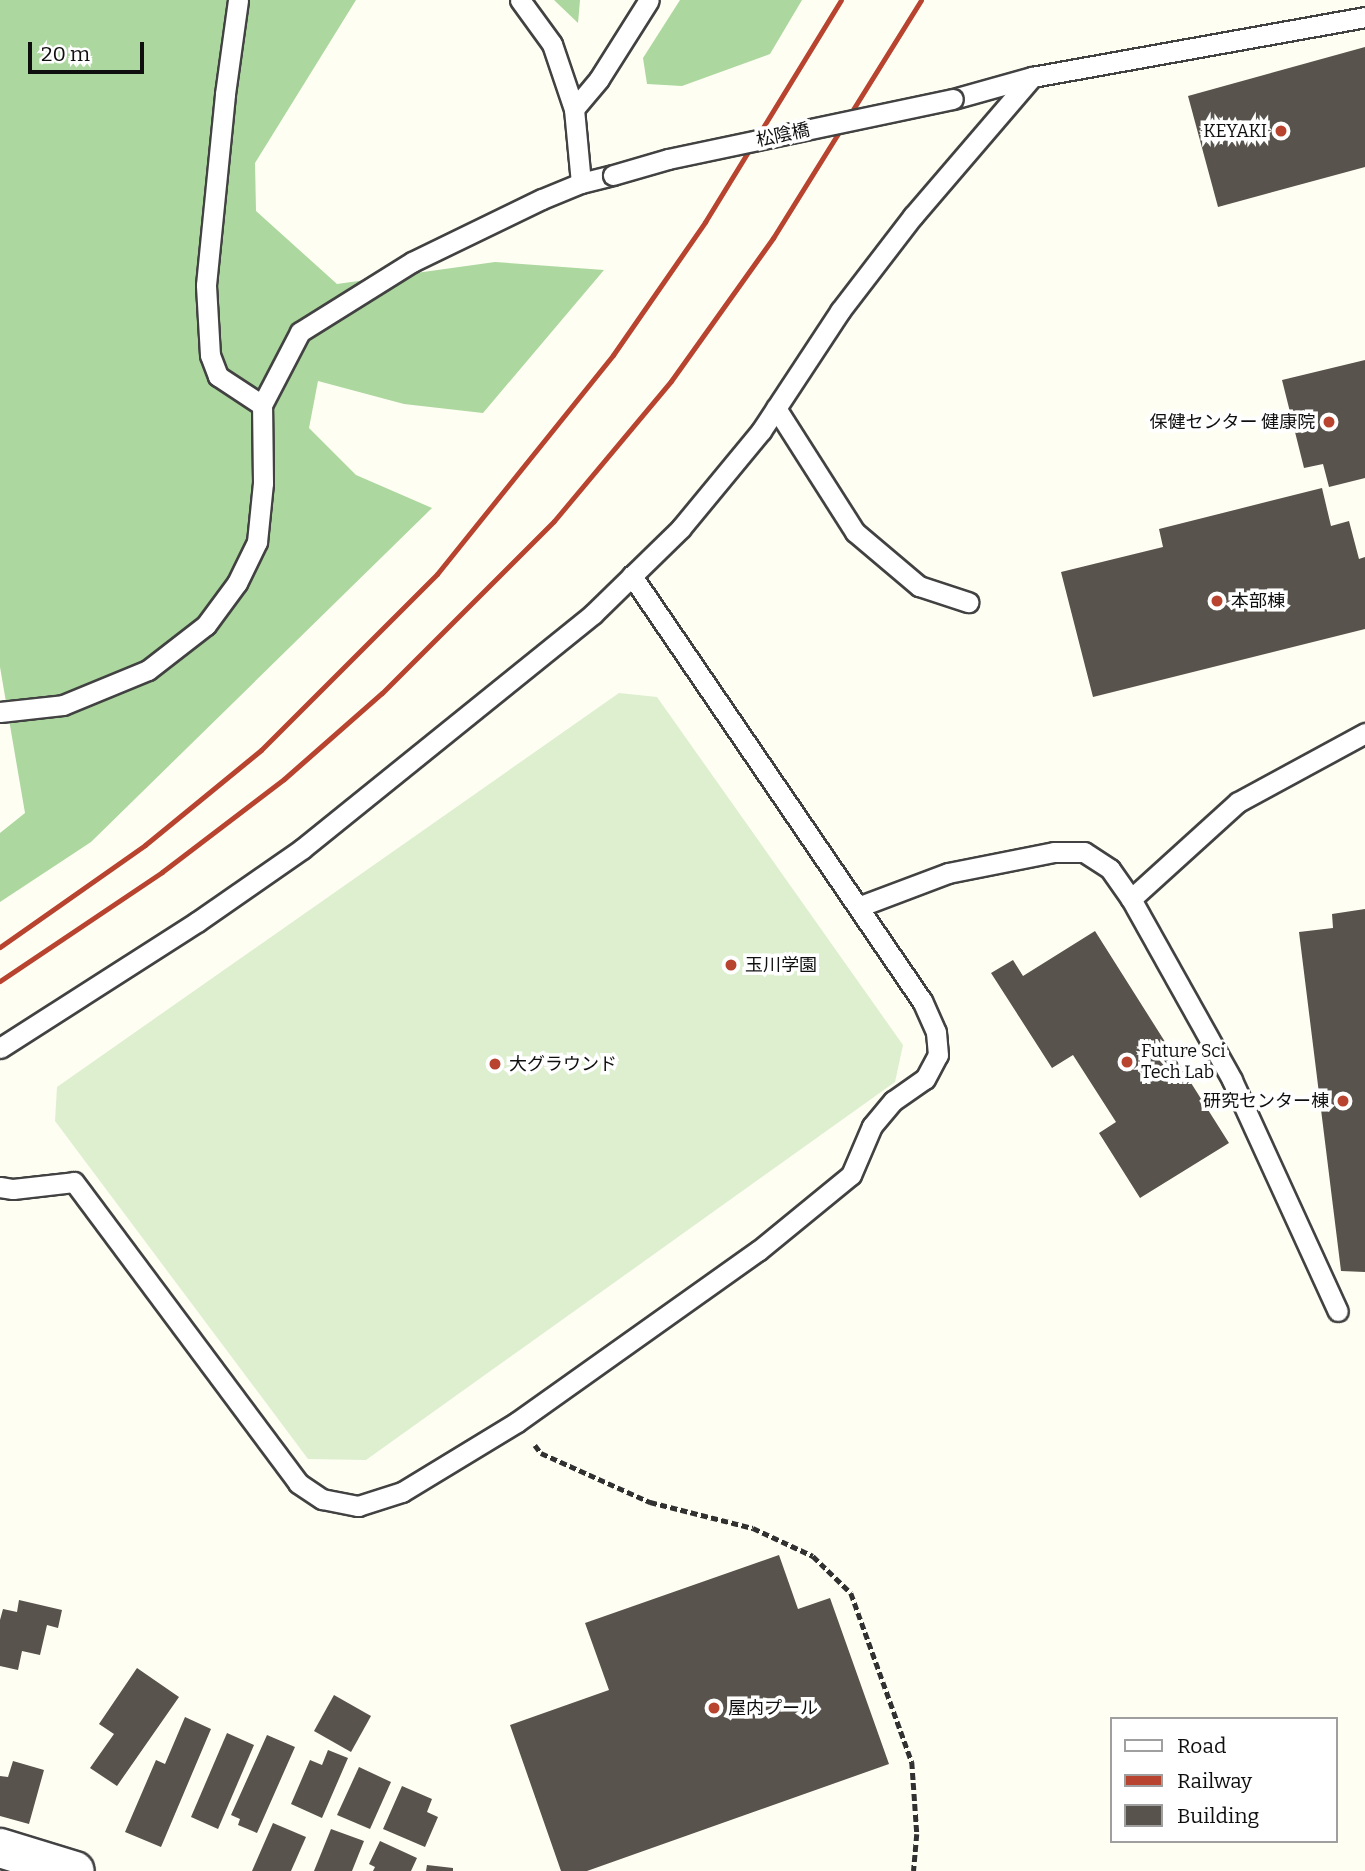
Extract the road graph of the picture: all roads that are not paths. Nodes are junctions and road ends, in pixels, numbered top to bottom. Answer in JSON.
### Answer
{"nodes":[{"id":1,"x":238,"y":0,"type":"edge"},
{"id":2,"x":520,"y":0,"type":"edge"},
{"id":3,"x":649,"y":0,"type":"edge"},
{"id":4,"x":1365,"y":17,"type":"edge"},
{"id":5,"x":1032,"y":77,"type":"junction"},
{"id":6,"x":574,"y":108,"type":"junction"},
{"id":7,"x":581,"y":183,"type":"junction"},
{"id":8,"x":262,"y":405,"type":"junction"},
{"id":9,"x":776,"y":408,"type":"junction"},
{"id":10,"x":632,"y":576,"type":"junction"},
{"id":11,"x":968,"y":602,"type":"dead end"},
{"id":12,"x":0,"y":712,"type":"edge"},
{"id":13,"x":1365,"y":733,"type":"edge"},
{"id":14,"x":1130,"y":899,"type":"junction"},
{"id":15,"x":858,"y":907,"type":"junction"},
{"id":16,"x":0,"y":1048,"type":"edge"},
{"id":17,"x":0,"y":1187,"type":"edge"},
{"id":18,"x":1338,"y":1311,"type":"dead end"},
{"id":19,"x":0,"y":1848,"type":"edge"},
{"id":20,"x":75,"y":1871,"type":"edge"}],
"edges":[{"from":1,"to":8,"type":"lane"},
{"from":2,"to":6,"type":"lane"},
{"from":3,"to":6,"type":"lane"},
{"from":4,"to":5,"type":"lane","name":"松陰橋"},
{"from":5,"to":7,"type":"lane","name":"松陰橋","bridge":true},
{"from":5,"to":9,"type":"lane"},
{"from":6,"to":7,"type":"lane"},
{"from":7,"to":8,"type":"lane","name":"松陰橋"},
{"from":8,"to":12,"type":"lane"},
{"from":9,"to":10,"type":"lane"},
{"from":9,"to":11,"type":"lane"},
{"from":10,"to":15,"type":"lane"},
{"from":10,"to":16,"type":"lane"},
{"from":13,"to":14,"type":"lane"},
{"from":14,"to":15,"type":"lane"},
{"from":14,"to":18,"type":"lane"},
{"from":15,"to":17,"type":"lane"},
{"from":19,"to":20,"type":"street"}]}
